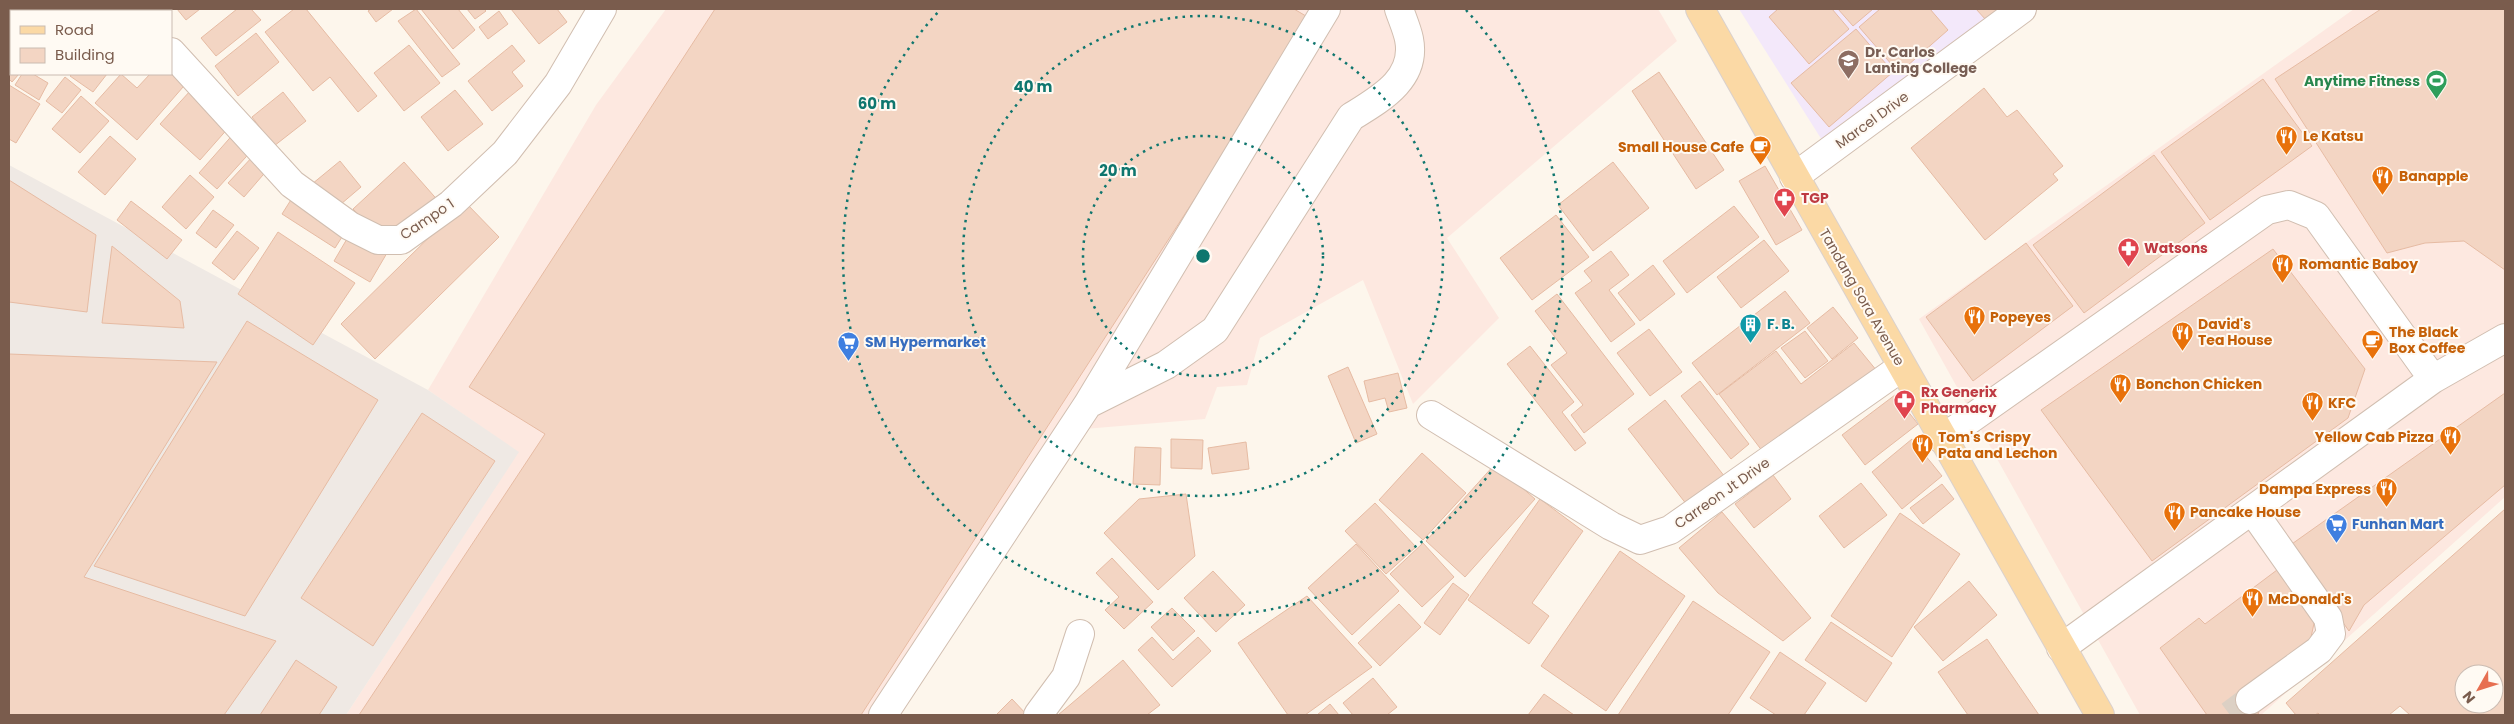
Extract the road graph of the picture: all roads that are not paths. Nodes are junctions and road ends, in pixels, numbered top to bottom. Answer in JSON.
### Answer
{"nodes":[{"id":1,"x":1326,"y":9,"type":"edge"},
{"id":2,"x":1399,"y":9,"type":"edge"},
{"id":3,"x":1700,"y":9,"type":"edge"},
{"id":4,"x":2022,"y":9,"type":"edge"},
{"id":5,"x":599,"y":10,"type":"edge"},
{"id":6,"x":172,"y":53,"type":"edge"},
{"id":7,"x":1794,"y":177,"type":"junction"},
{"id":8,"x":2505,"y":338,"type":"edge"},
{"id":9,"x":1902,"y":367,"type":"junction"},
{"id":10,"x":2433,"y":379,"type":"junction"},
{"id":11,"x":1088,"y":404,"type":"junction"},
{"id":12,"x":1431,"y":415,"type":"dead end"},
{"id":13,"x":1942,"y":439,"type":"junction"},
{"id":14,"x":2252,"y":510,"type":"junction"},
{"id":15,"x":1080,"y":634,"type":"dead end"},
{"id":16,"x":2061,"y":648,"type":"junction"},
{"id":17,"x":2250,"y":700,"type":"tunnel mouth"},
{"id":18,"x":883,"y":715,"type":"edge"},
{"id":19,"x":1038,"y":715,"type":"edge"},
{"id":20,"x":2100,"y":715,"type":"edge"}],
"edges":[{"from":1,"to":11,"type":"street"},
{"from":2,"to":11,"type":"street"},
{"from":3,"to":7,"type":"main road","name":"Tandang Sora Avenue"},
{"from":4,"to":7,"type":"street","name":"Marcel Drive"},
{"from":5,"to":6,"type":"street","name":"Campo 1"},
{"from":7,"to":9,"type":"main road","name":"Tandang Sora Avenue"},
{"from":8,"to":10,"type":"street"},
{"from":9,"to":12,"type":"street","name":"Carreon Jt Drive"},
{"from":9,"to":13,"type":"main road","name":"Tandang Sora Avenue"},
{"from":10,"to":13,"type":"street"},
{"from":10,"to":14,"type":"street"},
{"from":11,"to":18,"type":"street"},
{"from":13,"to":16,"type":"main road","name":"Tandang Sora Avenue"},
{"from":14,"to":16,"type":"street"},
{"from":14,"to":17,"type":"street"},
{"from":15,"to":19,"type":"street"},
{"from":16,"to":20,"type":"main road","name":"Tandang Sora Avenue"}]}
